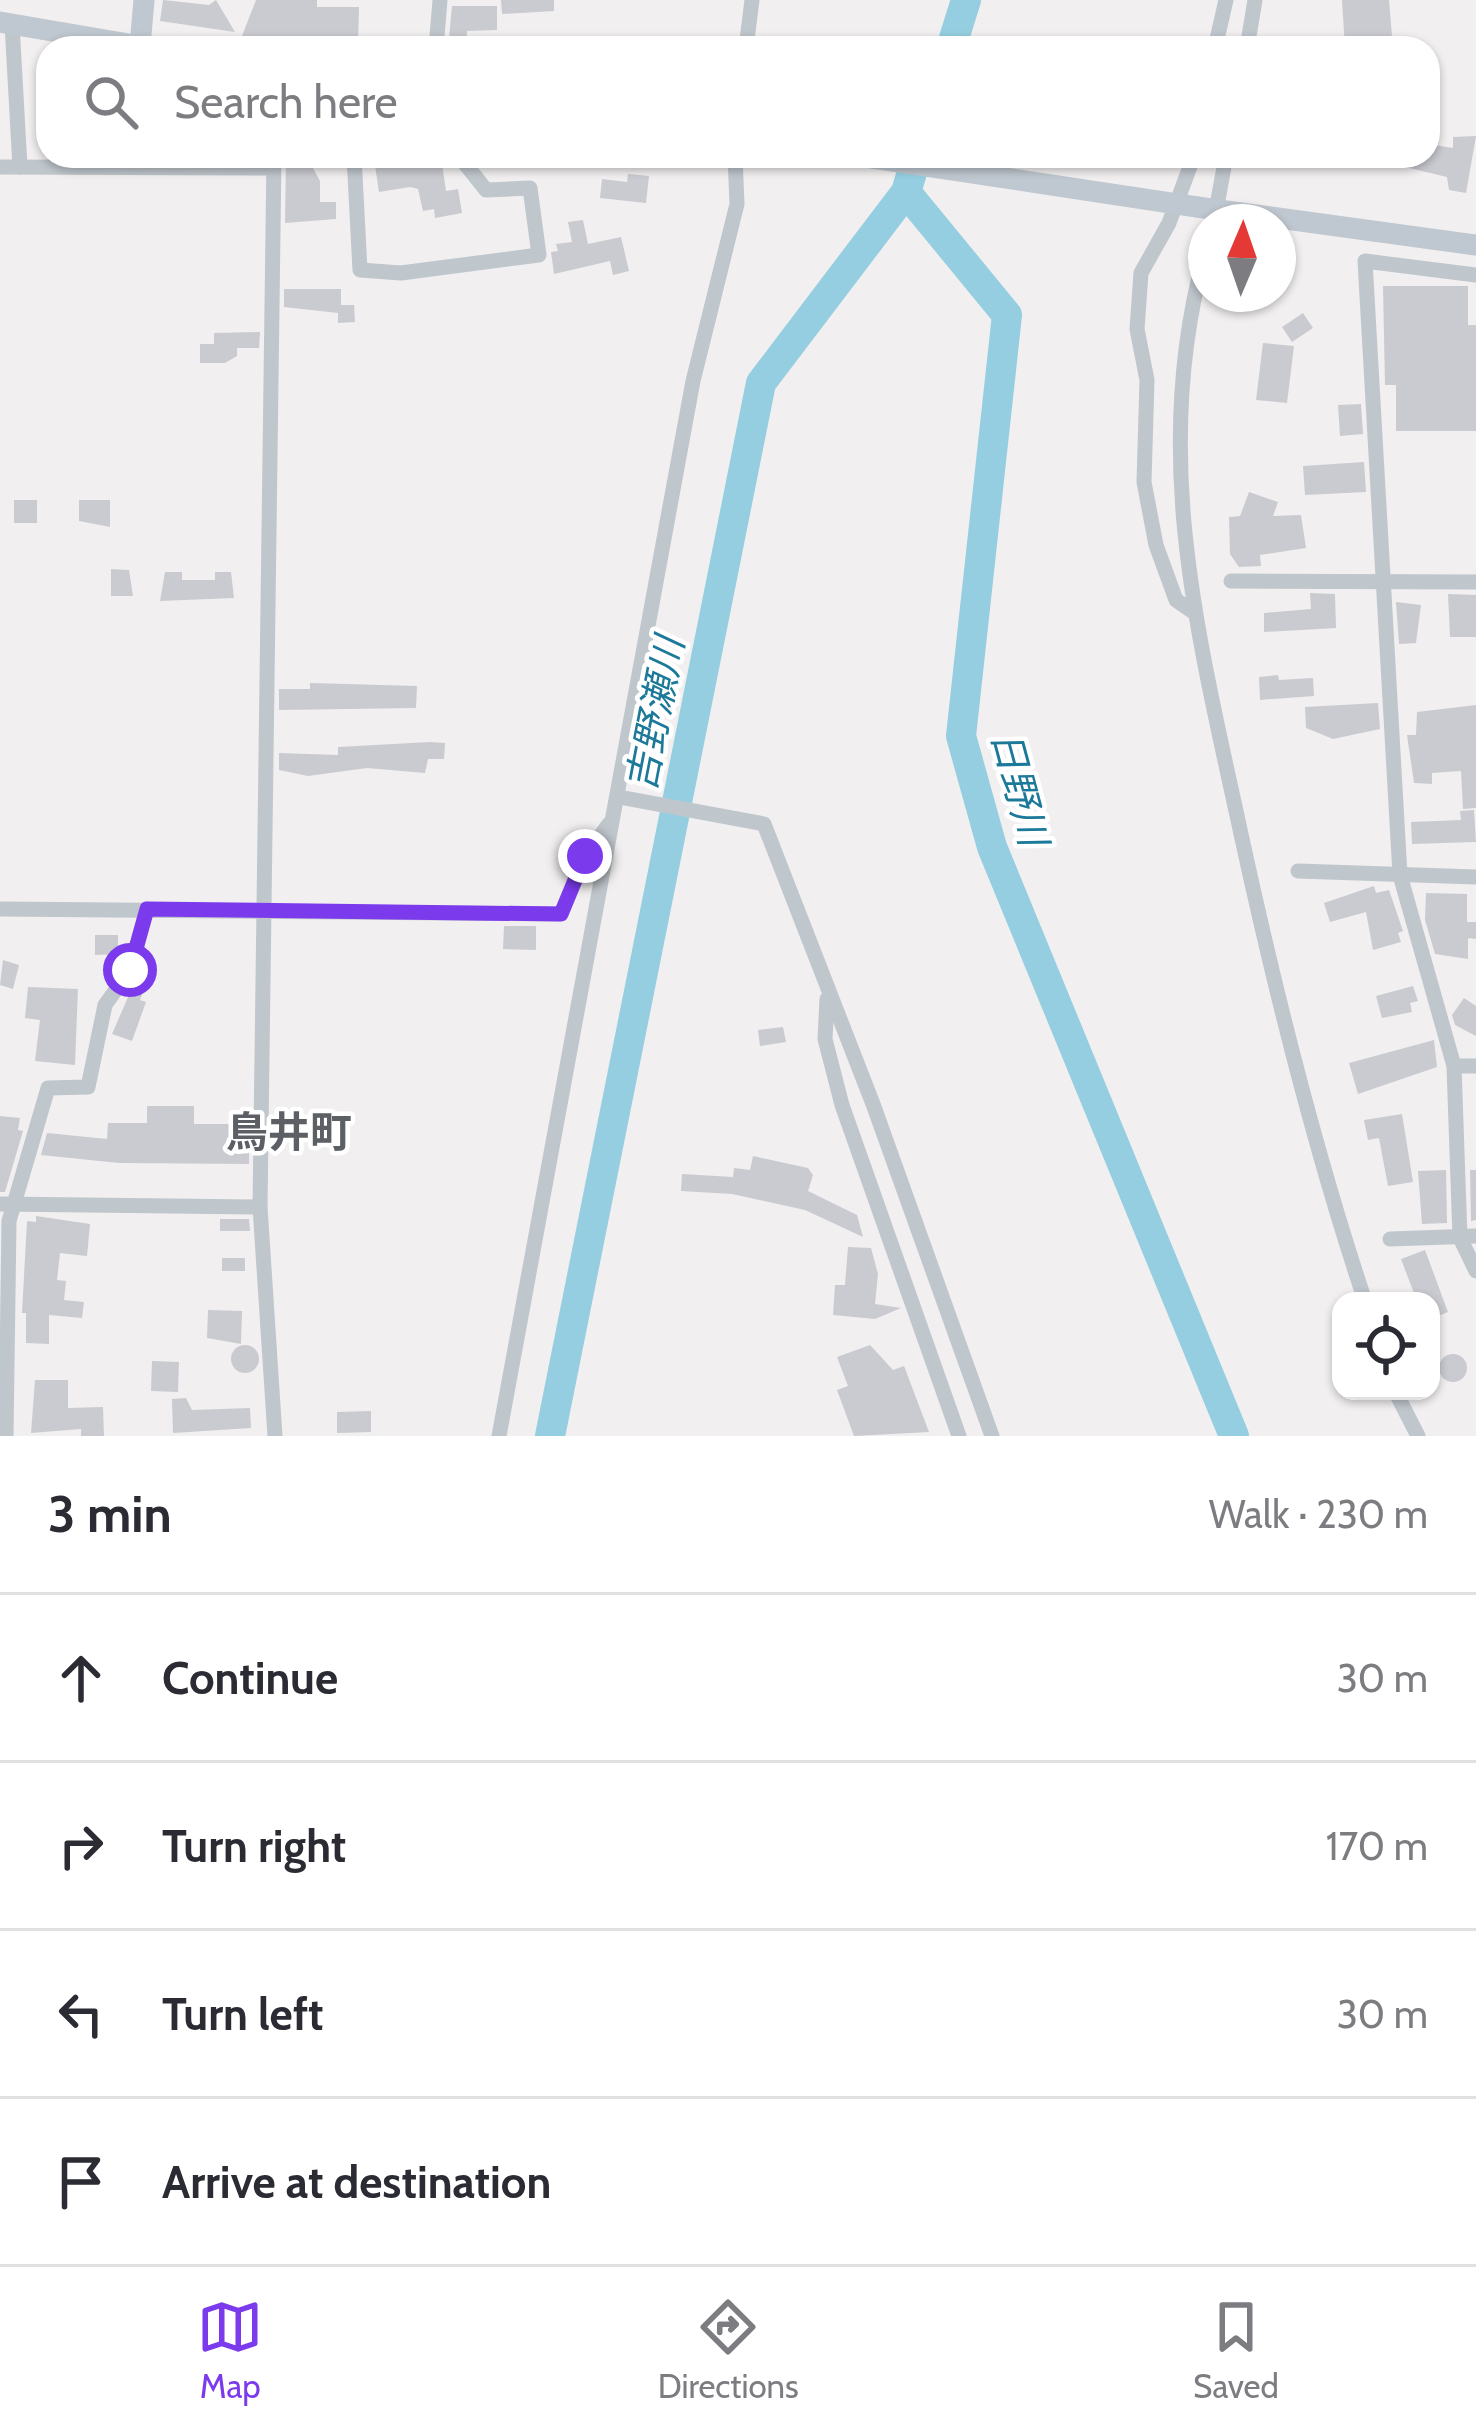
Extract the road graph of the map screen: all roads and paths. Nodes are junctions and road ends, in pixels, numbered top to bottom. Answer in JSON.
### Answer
{"nodes":[{"id":1,"x":144,"y":0,"type":"edge"},
{"id":2,"x":440,"y":0,"type":"edge"},
{"id":3,"x":752,"y":0,"type":"edge"},
{"id":4,"x":1226,"y":0,"type":"edge"},
{"id":5,"x":1255,"y":0,"type":"edge"},
{"id":6,"x":6,"y":23,"type":"edge"},
{"id":7,"x":82,"y":36,"type":"edge"},
{"id":8,"x":146,"y":36,"type":"edge"},
{"id":9,"x":437,"y":36,"type":"edge"},
{"id":10,"x":748,"y":36,"type":"edge"},
{"id":11,"x":1218,"y":36,"type":"edge"},
{"id":12,"x":1249,"y":36,"type":"edge"},
{"id":13,"x":0,"y":167,"type":"edge"},
{"id":14,"x":20,"y":167,"type":"junction"},
{"id":15,"x":36,"y":167,"type":"edge"},
{"id":16,"x":273,"y":168,"type":"edge"},
{"id":17,"x":356,"y":168,"type":"edge"},
{"id":18,"x":469,"y":168,"type":"edge"},
{"id":19,"x":736,"y":168,"type":"edge"},
{"id":20,"x":933,"y":168,"type":"edge"},
{"id":21,"x":1190,"y":168,"type":"edge"},
{"id":22,"x":1223,"y":168,"type":"edge"},
{"id":23,"x":1213,"y":204,"type":"edge"},
{"id":24,"x":1188,"y":209,"type":"edge"},
{"id":25,"x":1296,"y":223,"type":"edge"},
{"id":26,"x":1476,"y":245,"type":"edge"},
{"id":27,"x":1476,"y":275,"type":"edge"},
{"id":28,"x":1191,"y":312,"type":"edge"},
{"id":29,"x":1232,"y":581,"type":"dead end"},
{"id":30,"x":1382,"y":581,"type":"junction"},
{"id":31,"x":1476,"y":582,"type":"edge"},
{"id":32,"x":1192,"y":610,"type":"junction"},
{"id":33,"x":619,"y":797,"type":"junction"},
{"id":34,"x":613,"y":819,"type":"junction"},
{"id":35,"x":1298,"y":871,"type":"dead end"},
{"id":36,"x":1400,"y":874,"type":"junction"},
{"id":37,"x":1476,"y":877,"type":"edge"},
{"id":38,"x":0,"y":909,"type":"edge"},
{"id":39,"x":147,"y":909,"type":"junction"},
{"id":40,"x":262,"y":913,"type":"junction"},
{"id":41,"x":827,"y":991,"type":"junction"},
{"id":42,"x":1454,"y":1066,"type":"junction"},
{"id":43,"x":1476,"y":1066,"type":"edge"},
{"id":44,"x":8,"y":1204,"type":"edge"},
{"id":45,"x":260,"y":1208,"type":"junction"},
{"id":46,"x":1468,"y":1237,"type":"edge"},
{"id":47,"x":1390,"y":1239,"type":"dead end"},
{"id":48,"x":1476,"y":1271,"type":"edge"},
{"id":49,"x":1362,"y":1292,"type":"edge"},
{"id":50,"x":1400,"y":1400,"type":"edge"},
{"id":51,"x":6,"y":1436,"type":"edge"},
{"id":52,"x":275,"y":1436,"type":"edge"},
{"id":53,"x":499,"y":1436,"type":"edge"},
{"id":54,"x":959,"y":1436,"type":"edge"},
{"id":55,"x":992,"y":1436,"type":"edge"},
{"id":56,"x":1418,"y":1436,"type":"edge"}],
"edges":[{"from":1,"to":8,"type":"main road"},
{"from":2,"to":9,"type":"street"},
{"from":3,"to":10,"type":"street"},
{"from":4,"to":11,"type":"street"},
{"from":5,"to":12,"type":"street"},
{"from":6,"to":7,"type":"main road"},
{"from":6,"to":14,"type":"street"},
{"from":13,"to":14,"type":"street"},
{"from":14,"to":15,"type":"street"},
{"from":16,"to":40,"type":"street"},
{"from":17,"to":18,"type":"street"},
{"from":19,"to":33,"type":"street"},
{"from":20,"to":24,"type":"main road","bridge":true},
{"from":21,"to":32,"type":"street"},
{"from":22,"to":23,"type":"street"},
{"from":25,"to":26,"type":"main road"},
{"from":27,"to":30,"type":"street"},
{"from":28,"to":32,"type":"street"},
{"from":29,"to":30,"type":"street"},
{"from":30,"to":31,"type":"street"},
{"from":30,"to":36,"type":"street"},
{"from":32,"to":49,"type":"street"},
{"from":33,"to":34,"type":"street"},
{"from":33,"to":41,"type":"street"},
{"from":34,"to":40,"type":"street"},
{"from":34,"to":53,"type":"street"},
{"from":35,"to":36,"type":"street"},
{"from":36,"to":37,"type":"street"},
{"from":36,"to":42,"type":"street"},
{"from":38,"to":39,"type":"street"},
{"from":39,"to":40,"type":"street"},
{"from":39,"to":44,"type":"street"},
{"from":40,"to":45,"type":"street"},
{"from":41,"to":54,"type":"street"},
{"from":41,"to":55,"type":"street"},
{"from":42,"to":43,"type":"street"},
{"from":42,"to":46,"type":"street"},
{"from":44,"to":45,"type":"street"},
{"from":44,"to":51,"type":"street"},
{"from":45,"to":52,"type":"street"},
{"from":46,"to":47,"type":"street"},
{"from":46,"to":48,"type":"street"},
{"from":50,"to":56,"type":"street"}]}
